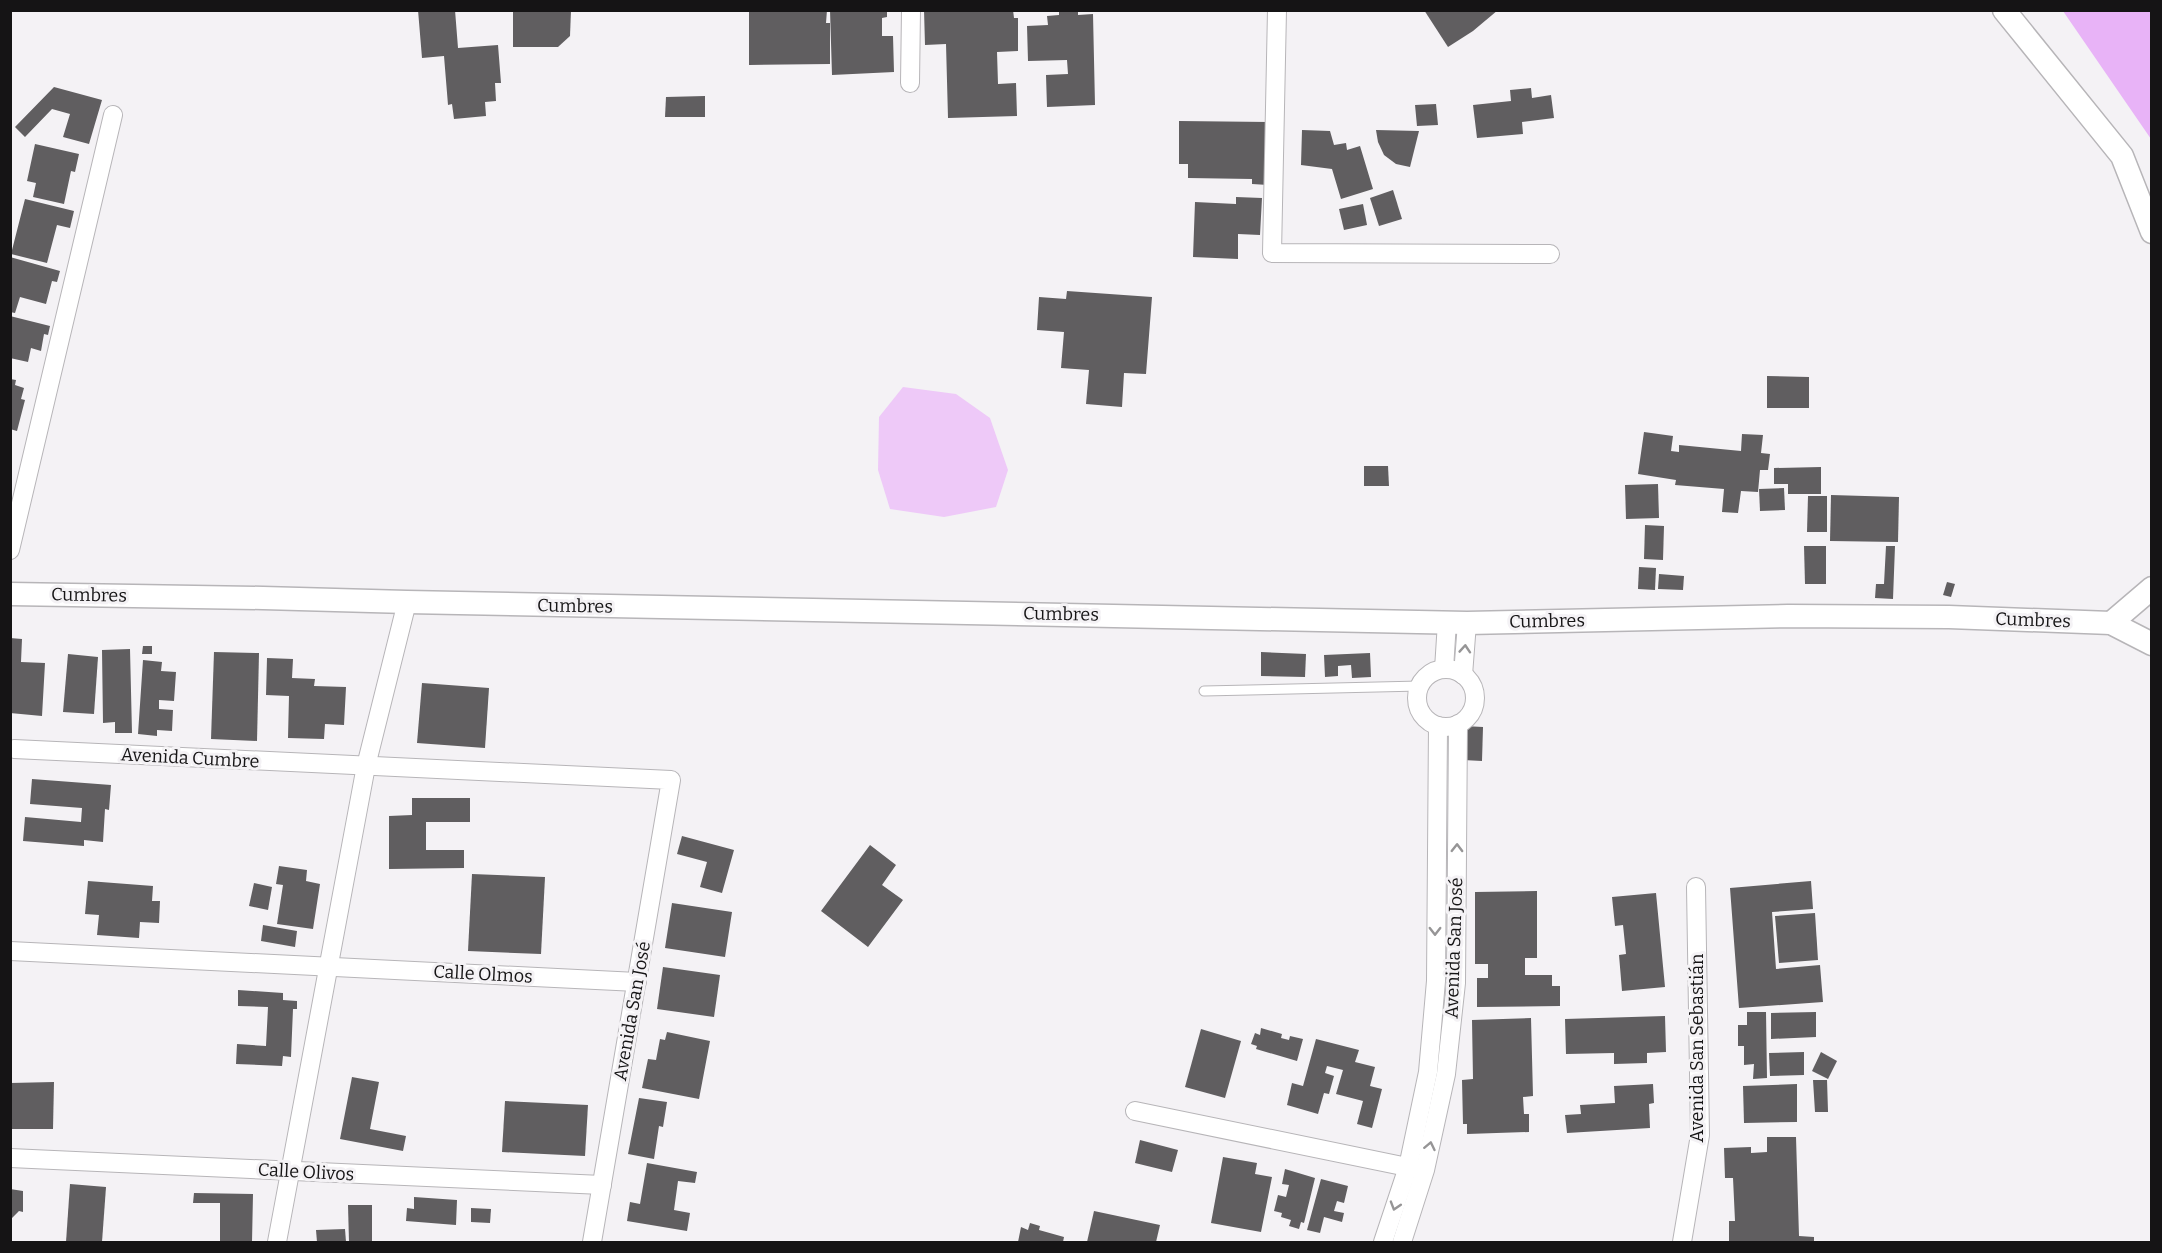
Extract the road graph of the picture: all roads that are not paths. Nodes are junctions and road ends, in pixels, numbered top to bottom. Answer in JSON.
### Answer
{"nodes":[{"id":1,"x":911,"y":10,"type":"edge"},
{"id":2,"x":1277,"y":10,"type":"edge"},
{"id":3,"x":2004,"y":10,"type":"edge"},
{"id":4,"x":910,"y":83,"type":"dead end"},
{"id":5,"x":113,"y":115,"type":"dead end"},
{"id":6,"x":2151,"y":232,"type":"edge"},
{"id":7,"x":1550,"y":254,"type":"dead end"},
{"id":8,"x":10,"y":550,"type":"edge"},
{"id":9,"x":2151,"y":588,"type":"edge"},
{"id":10,"x":10,"y":594,"type":"edge"},
{"id":11,"x":407,"y":602,"type":"junction"},
{"id":12,"x":1457,"y":623,"type":"junction"},
{"id":13,"x":2111,"y":623,"type":"junction"},
{"id":14,"x":2151,"y":644,"type":"edge"},
{"id":15,"x":1444,"y":669,"type":"junction"},
{"id":16,"x":1463,"y":675,"type":"junction"},
{"id":17,"x":1420,"y":686,"type":"junction"},
{"id":18,"x":1204,"y":691,"type":"dead end"},
{"id":19,"x":1458,"y":724,"type":"junction"},
{"id":20,"x":1438,"y":726,"type":"junction"},
{"id":21,"x":14,"y":749,"type":"dead end"},
{"id":22,"x":366,"y":766,"type":"junction"},
{"id":23,"x":671,"y":780,"type":"joint"},
{"id":24,"x":1696,"y":887,"type":"dead end"},
{"id":25,"x":1435,"y":891,"type":"junction"},
{"id":26,"x":1456,"y":891,"type":"junction"},
{"id":27,"x":10,"y":951,"type":"edge"},
{"id":28,"x":329,"y":966,"type":"junction"},
{"id":29,"x":637,"y":982,"type":"junction"},
{"id":30,"x":1136,"y":1111,"type":"dead end"},
{"id":31,"x":10,"y":1158,"type":"edge"},
{"id":32,"x":1416,"y":1168,"type":"junction"},
{"id":33,"x":290,"y":1171,"type":"junction"},
{"id":34,"x":602,"y":1185,"type":"junction"},
{"id":35,"x":277,"y":1242,"type":"edge"},
{"id":36,"x":592,"y":1242,"type":"edge"},
{"id":37,"x":1383,"y":1242,"type":"edge"},
{"id":38,"x":1402,"y":1242,"type":"edge"},
{"id":39,"x":1682,"y":1242,"type":"edge"}],
"edges":[{"from":1,"to":4,"type":"street"},
{"from":2,"to":7,"type":"street"},
{"from":3,"to":6,"type":"street"},
{"from":5,"to":8,"type":"street"},
{"from":9,"to":13,"type":"street"},
{"from":10,"to":11,"type":"street","name":"Cumbres"},
{"from":11,"to":12,"type":"street","name":"Cumbres"},
{"from":11,"to":22,"type":"street"},
{"from":12,"to":13,"type":"street","name":"Cumbres"},
{"from":12,"to":15,"type":"street"},
{"from":16,"to":12,"type":"street","one_way":true},
{"from":13,"to":14,"type":"street","name":"Cumbres"},
{"from":15,"to":16,"type":"street"},
{"from":15,"to":17,"type":"street"},
{"from":16,"to":19,"type":"street"},
{"from":17,"to":18,"type":"lane"},
{"from":17,"to":20,"type":"street"},
{"from":19,"to":20,"type":"street"},
{"from":26,"to":19,"type":"street","name":"Avenida San José","one_way":true},
{"from":20,"to":25,"type":"street","name":"Avenida San José"},
{"from":21,"to":22,"type":"street","name":"Avenida Cumbre"},
{"from":22,"to":23,"type":"street","name":"Avenida Cumbre"},
{"from":22,"to":28,"type":"street"},
{"from":23,"to":29,"type":"street","name":"Avenida San José"},
{"from":24,"to":39,"type":"street","name":"Avenida San Sebastián"},
{"from":25,"to":26,"type":"street"},
{"from":25,"to":32,"type":"street","name":"Avenida San José","one_way":true},
{"from":32,"to":26,"type":"street","name":"Avenida San José","one_way":true},
{"from":27,"to":28,"type":"street"},
{"from":28,"to":29,"type":"street","name":"Calle Olmos"},
{"from":28,"to":33,"type":"street"},
{"from":29,"to":34,"type":"street","name":"Avenida San José"},
{"from":30,"to":32,"type":"street"},
{"from":31,"to":33,"type":"street","name":"Calle Olivos"},
{"from":32,"to":37,"type":"street","name":"Avenida San José","one_way":true},
{"from":32,"to":38,"type":"street","name":"Avenida San José"},
{"from":33,"to":34,"type":"street","name":"Calle Olivos"},
{"from":33,"to":35,"type":"street"},
{"from":34,"to":36,"type":"street","name":"Avenida San José"}]}
